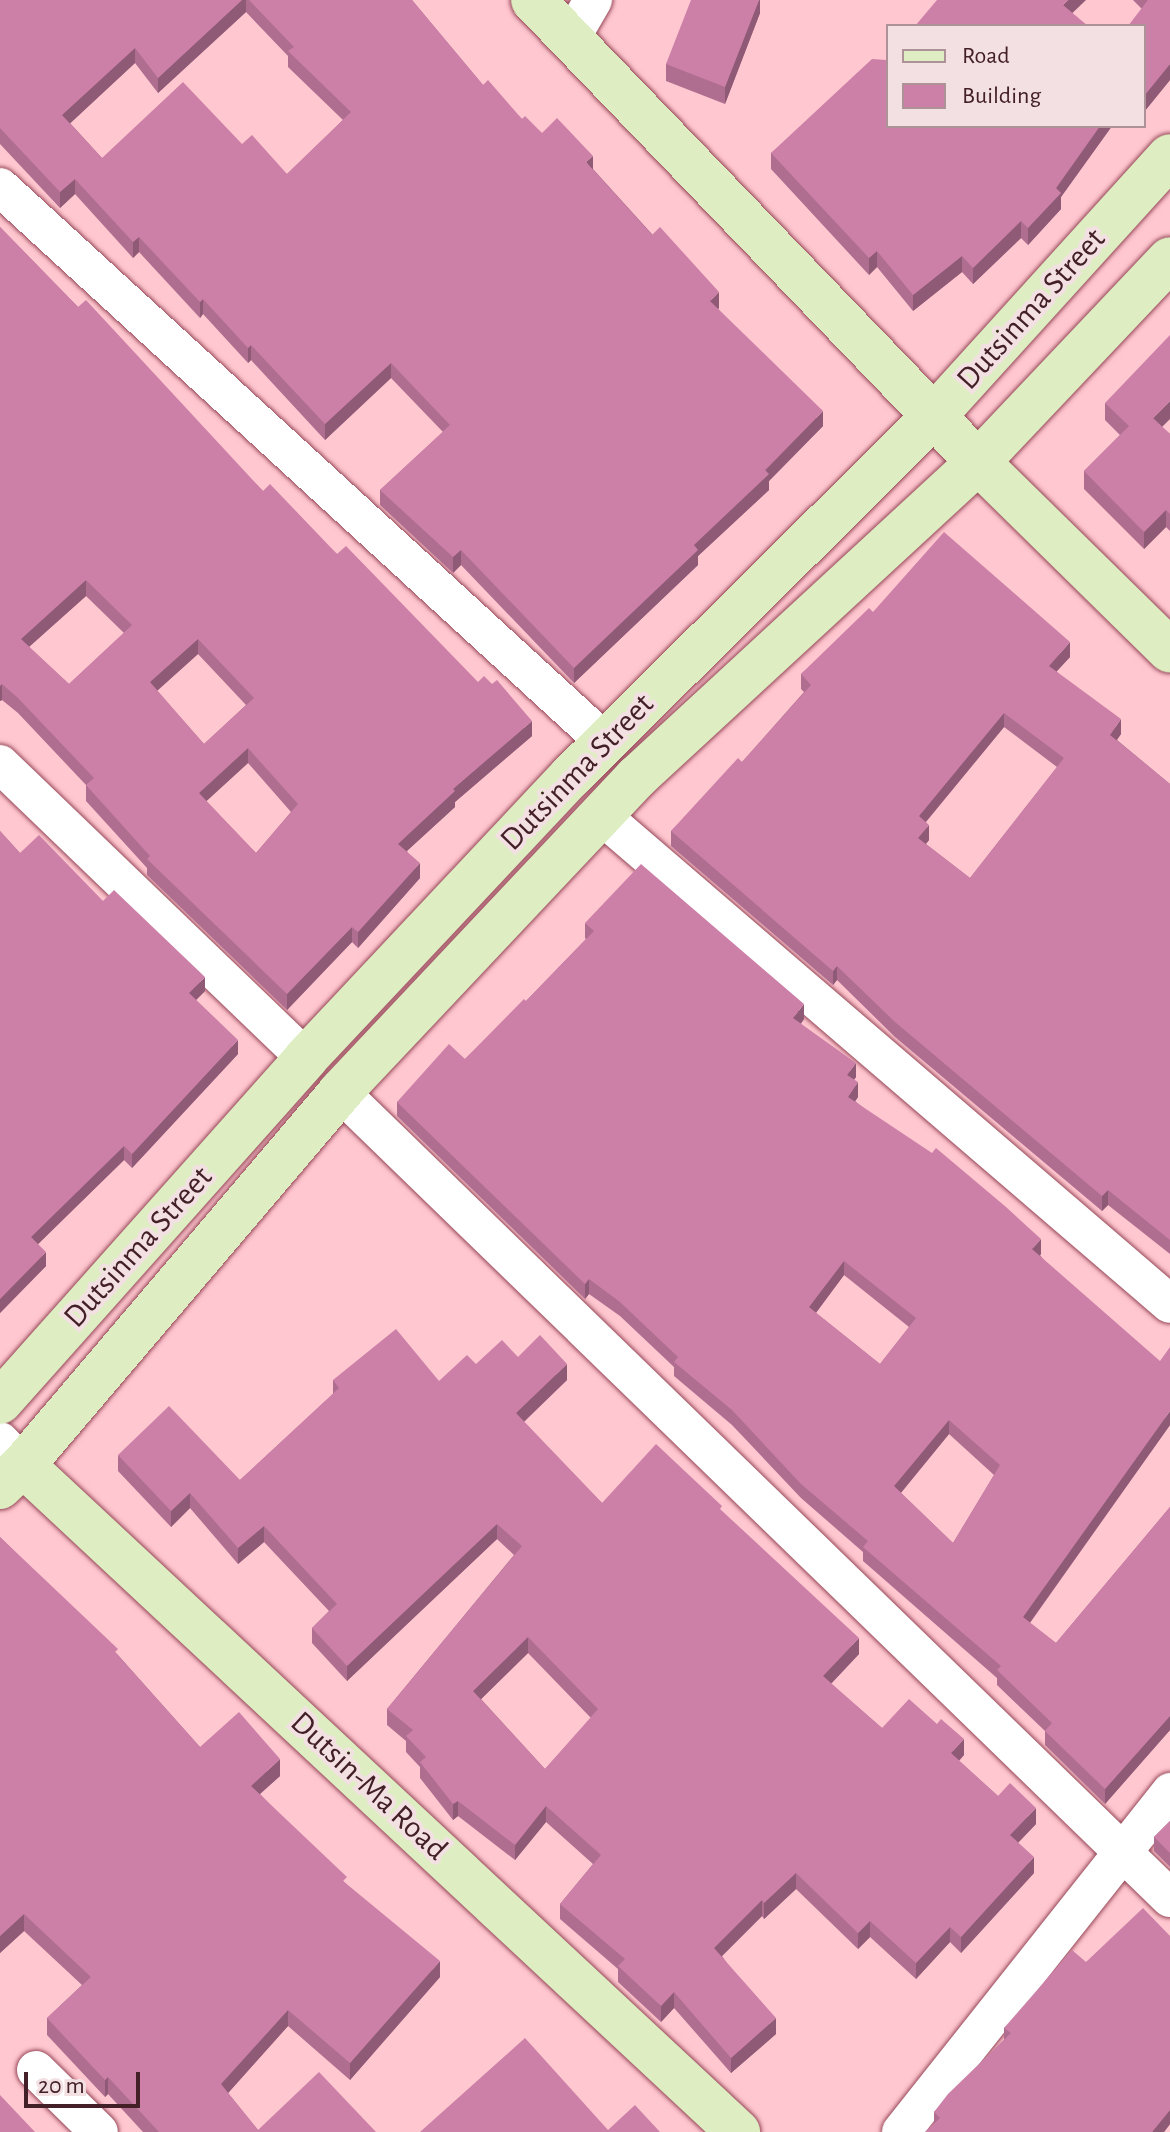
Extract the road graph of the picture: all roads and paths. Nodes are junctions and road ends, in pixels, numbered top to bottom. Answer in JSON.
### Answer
{"nodes":[{"id":1,"x":533,"y":0,"type":"edge"},
{"id":2,"x":593,"y":0,"type":"edge"},
{"id":3,"x":571,"y":38,"type":"junction"},
{"id":4,"x":1170,"y":156,"type":"edge"},
{"id":5,"x":0,"y":187,"type":"edge"},
{"id":6,"x":1170,"y":259,"type":"edge"},
{"id":7,"x":936,"y":414,"type":"junction"},
{"id":8,"x":978,"y":462,"type":"junction"},
{"id":9,"x":1170,"y":651,"type":"edge"},
{"id":10,"x":604,"y":741,"type":"junction"},
{"id":11,"x":0,"y":764,"type":"edge"},
{"id":12,"x":603,"y":817,"type":"junction"},
{"id":13,"x":306,"y":1058,"type":"junction"},
{"id":14,"x":340,"y":1092,"type":"junction"},
{"id":15,"x":1170,"y":1304,"type":"edge"},
{"id":16,"x":0,"y":1402,"type":"edge"},
{"id":17,"x":8,"y":1464,"type":"edge"},
{"id":18,"x":1170,"y":1792,"type":"edge"},
{"id":19,"x":1124,"y":1852,"type":"junction"},
{"id":20,"x":1170,"y":1898,"type":"edge"},
{"id":21,"x":36,"y":2070,"type":"dead end"},
{"id":22,"x":99,"y":2132,"type":"edge"},
{"id":23,"x":738,"y":2132,"type":"edge"},
{"id":24,"x":901,"y":2132,"type":"edge"}],
"edges":[{"from":1,"to":3,"type":"street"},
{"from":2,"to":3,"type":"street"},
{"from":3,"to":7,"type":"street"},
{"from":4,"to":7,"type":"street","name":"Dutsinma Street"},
{"from":5,"to":10,"type":"street"},
{"from":6,"to":8,"type":"street","name":"Dutsinma Street"},
{"from":7,"to":8,"type":"street"},
{"from":7,"to":10,"type":"street","name":"Dutsinma Street"},
{"from":8,"to":9,"type":"street"},
{"from":8,"to":12,"type":"street","name":"Dutsinma Street"},
{"from":10,"to":13,"type":"street","name":"Dutsinma Street"},
{"from":11,"to":13,"type":"street"},
{"from":12,"to":14,"type":"street","name":"Dutsinma Street"},
{"from":12,"to":15,"type":"street"},
{"from":13,"to":16,"type":"street","name":"Dutsinma Street"},
{"from":14,"to":17,"type":"street","name":"Dutsinma Street"},
{"from":14,"to":19,"type":"street"},
{"from":17,"to":23,"type":"street","name":"Dutsin-Ma Road"},
{"from":18,"to":19,"type":"street"},
{"from":19,"to":20,"type":"street"},
{"from":19,"to":24,"type":"street"},
{"from":21,"to":22,"type":"street"}]}
